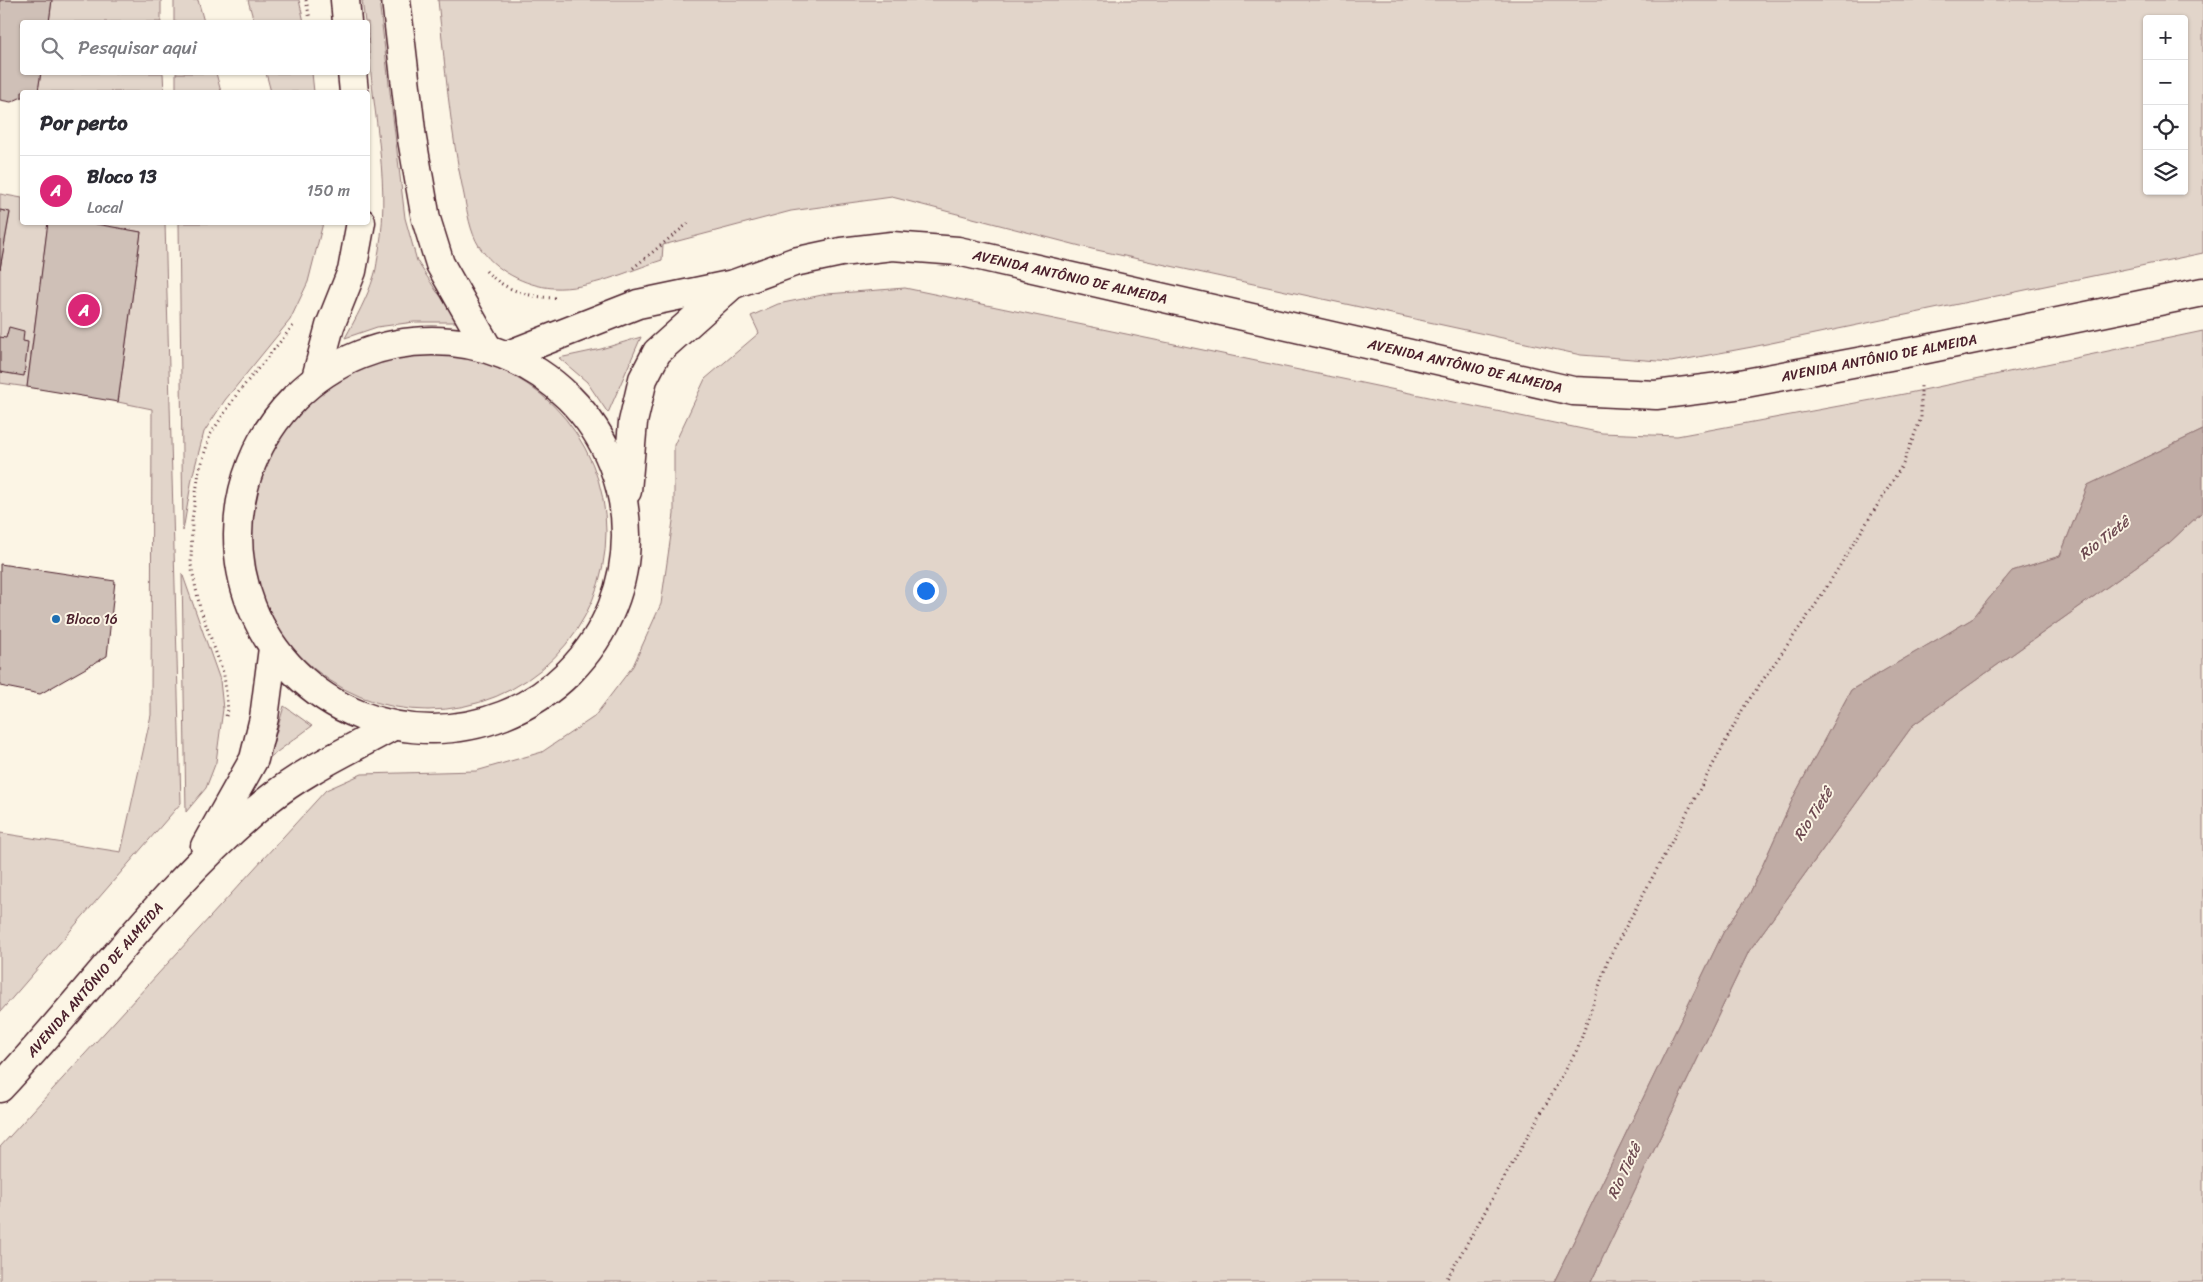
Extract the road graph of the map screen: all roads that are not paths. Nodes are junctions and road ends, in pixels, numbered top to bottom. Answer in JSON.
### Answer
{"nodes":[{"id":1,"x":344,"y":0,"type":"edge"},
{"id":2,"x":396,"y":0,"type":"edge"},
{"id":3,"x":347,"y":20,"type":"edge"},
{"id":4,"x":352,"y":75,"type":"edge"},
{"id":5,"x":354,"y":90,"type":"edge"},
{"id":6,"x":360,"y":225,"type":"edge"},
{"id":7,"x":734,"y":284,"type":"junction"},
{"id":8,"x":2203,"y":292,"type":"edge"},
{"id":9,"x":497,"y":351,"type":"junction"},
{"id":10,"x":316,"y":378,"type":"junction"},
{"id":11,"x":625,"y":509,"type":"junction"},
{"id":12,"x":273,"y":648,"type":"junction"},
{"id":13,"x":392,"y":727,"type":"junction"},
{"id":14,"x":189,"y":873,"type":"junction"},
{"id":15,"x":0,"y":1088,"type":"edge"}],
"edges":[{"from":1,"to":3,"type":"street"},
{"from":2,"to":9,"type":"street"},
{"from":4,"to":5,"type":"street"},
{"from":6,"to":10,"type":"street"},
{"from":7,"to":8,"type":"street","name":"AVENIDA ANTÔNIO DE ALMEIDA"},
{"from":7,"to":9,"type":"street","name":"AVENIDA ANTÔNIO DE ALMEIDA"},
{"from":7,"to":11,"type":"street","name":"AVENIDA ANTÔNIO DE ALMEIDA"},
{"from":9,"to":10,"type":"street","name":"AVENIDA ANTÔNIO DE ALMEIDA"},
{"from":9,"to":11,"type":"street","name":"AVENIDA ANTÔNIO DE ALMEIDA"},
{"from":10,"to":12,"type":"street","name":"AVENIDA ANTÔNIO DE ALMEIDA"},
{"from":11,"to":13,"type":"street","name":"AVENIDA ANTÔNIO DE ALMEIDA"},
{"from":12,"to":13,"type":"street","name":"AVENIDA ANTÔNIO DE ALMEIDA"},
{"from":12,"to":14,"type":"street","name":"AVENIDA ANTÔNIO DE ALMEIDA"},
{"from":13,"to":14,"type":"street","name":"AVENIDA ANTÔNIO DE ALMEIDA"},
{"from":14,"to":15,"type":"street","name":"AVENIDA ANTÔNIO DE ALMEIDA"}]}
